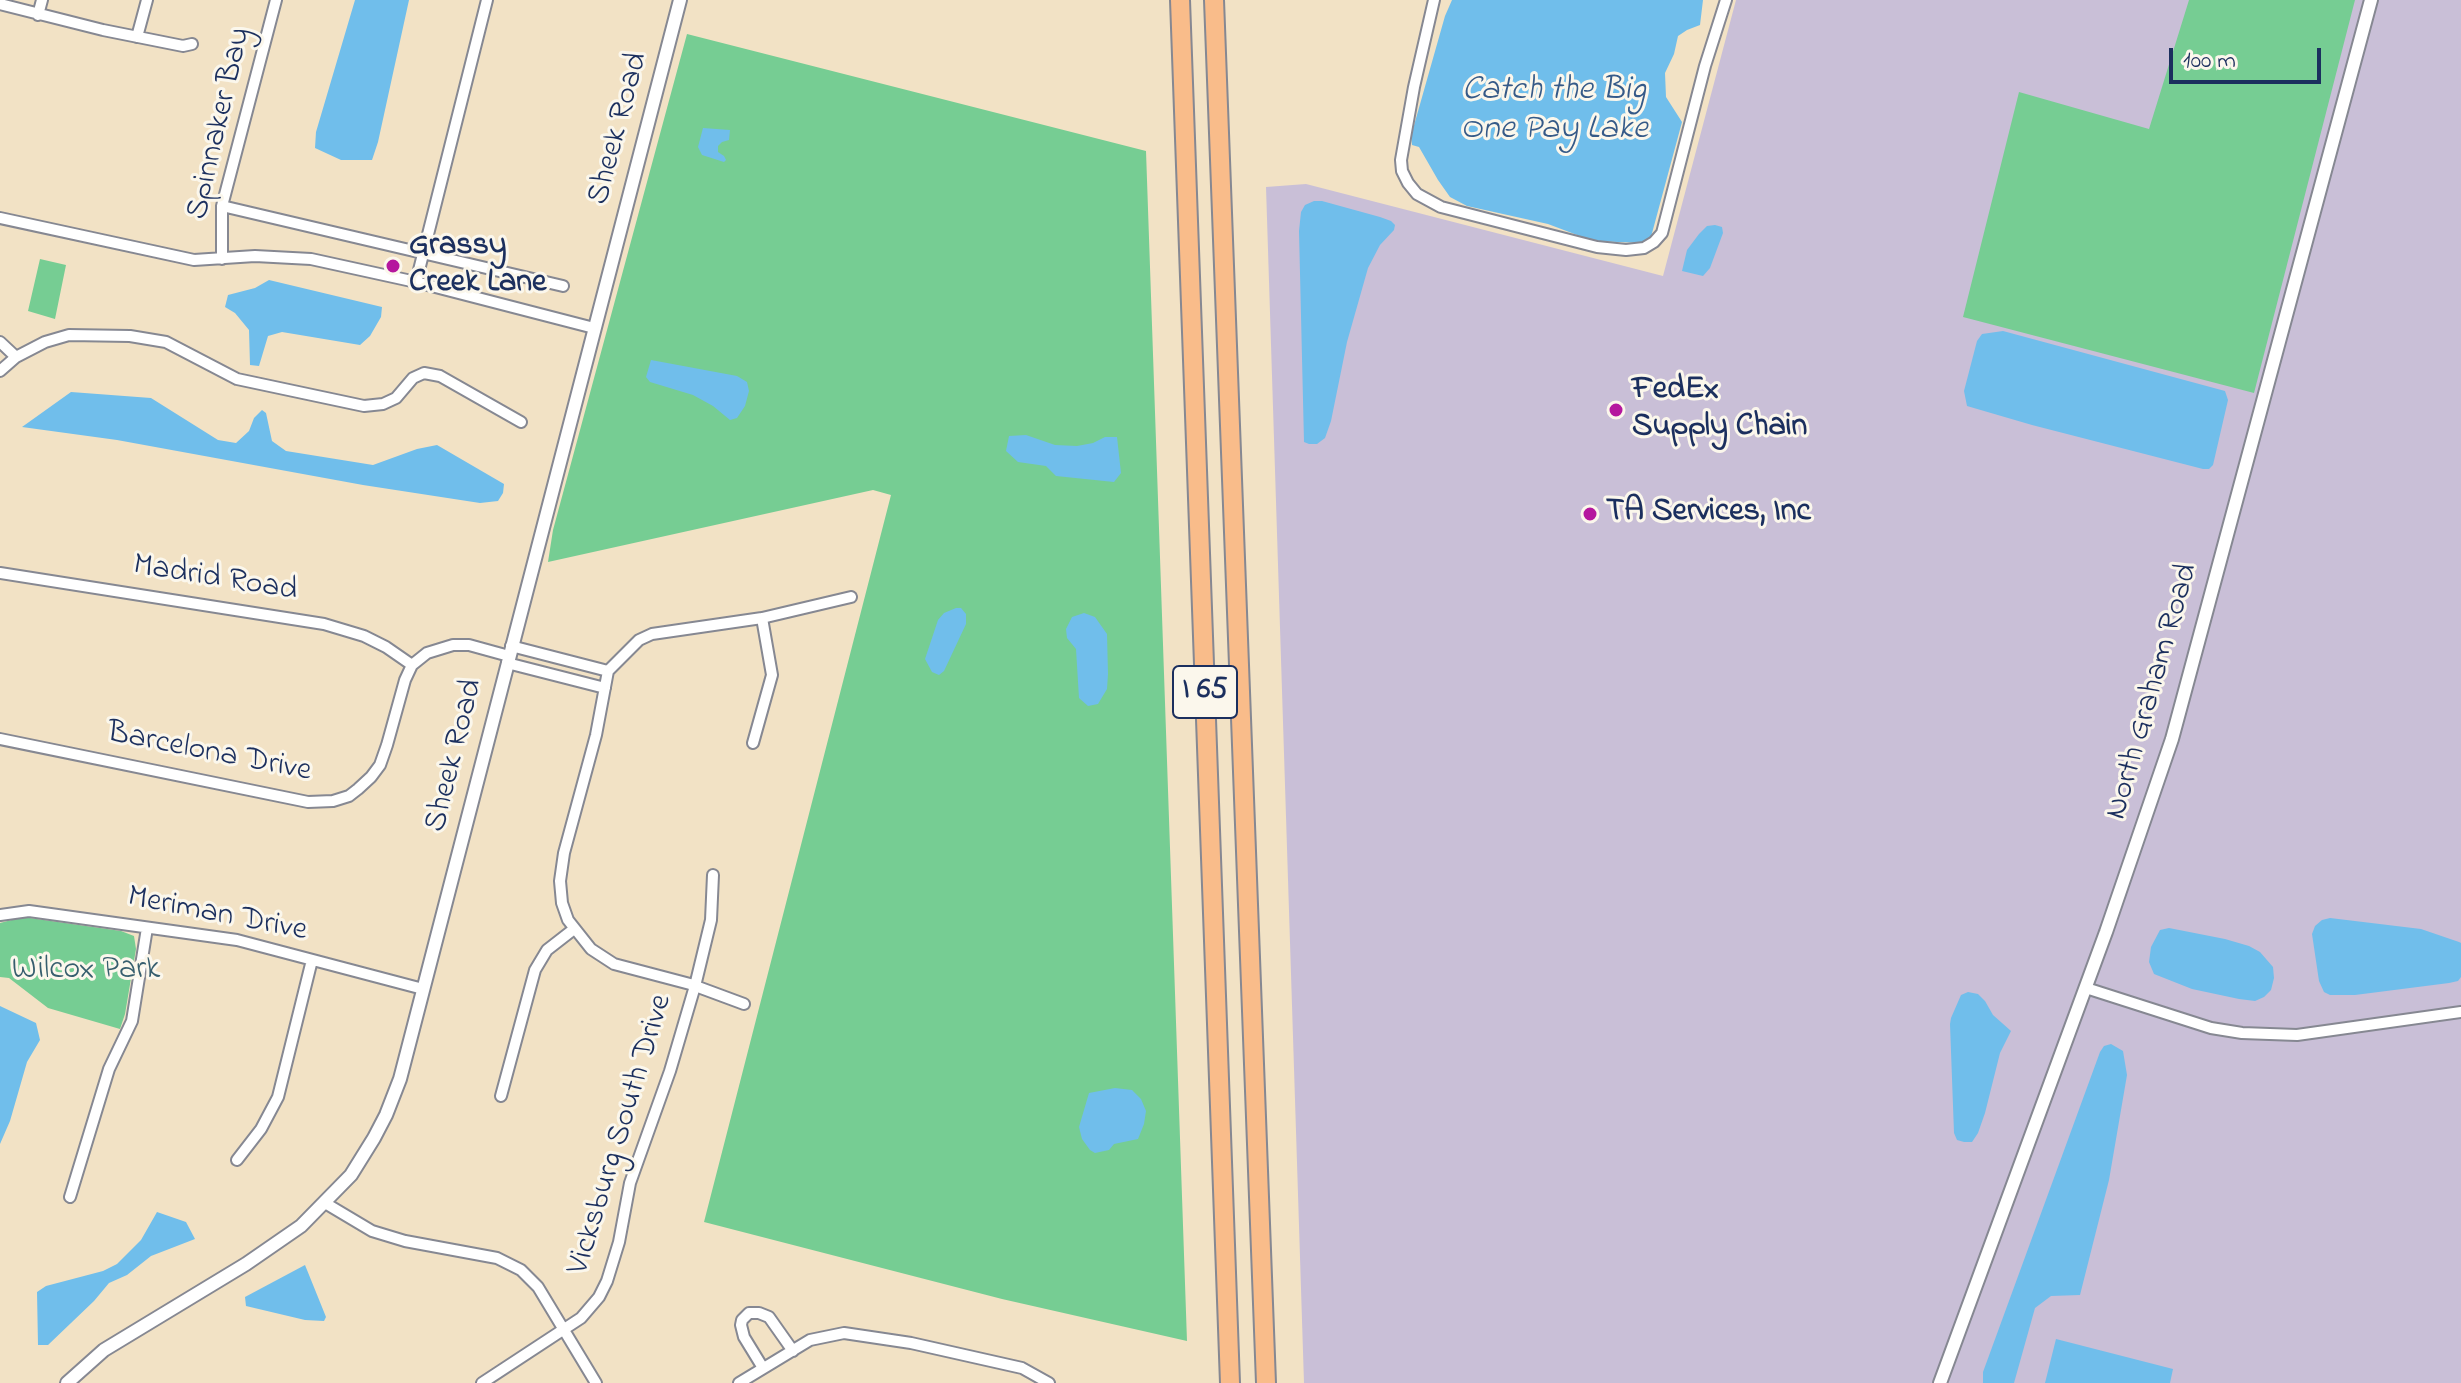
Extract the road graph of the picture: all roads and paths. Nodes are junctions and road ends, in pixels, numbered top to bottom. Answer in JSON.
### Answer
{"nodes":[{"id":1,"x":42,"y":0,"type":"edge"},
{"id":2,"x":147,"y":0,"type":"edge"},
{"id":3,"x":276,"y":0,"type":"edge"},
{"id":4,"x":487,"y":0,"type":"edge"},
{"id":5,"x":680,"y":0,"type":"edge"},
{"id":6,"x":1180,"y":0,"type":"edge"},
{"id":7,"x":1214,"y":0,"type":"edge"},
{"id":8,"x":1222,"y":0,"type":"edge"},
{"id":9,"x":1434,"y":0,"type":"edge"},
{"id":10,"x":1726,"y":0,"type":"edge"},
{"id":11,"x":2371,"y":0,"type":"edge"},
{"id":12,"x":0,"y":4,"type":"edge"},
{"id":13,"x":38,"y":15,"type":"junction"},
{"id":14,"x":137,"y":37,"type":"junction"},
{"id":15,"x":192,"y":44,"type":"dead end"},
{"id":16,"x":1218,"y":121,"type":"junction"},
{"id":17,"x":222,"y":206,"type":"junction"},
{"id":18,"x":0,"y":218,"type":"edge"},
{"id":19,"x":424,"y":252,"type":"junction"},
{"id":20,"x":222,"y":259,"type":"junction"},
{"id":21,"x":416,"y":282,"type":"junction"},
{"id":22,"x":563,"y":286,"type":"dead end"},
{"id":23,"x":594,"y":328,"type":"junction"},
{"id":24,"x":0,"y":342,"type":"edge"},
{"id":25,"x":16,"y":357,"type":"junction"},
{"id":26,"x":0,"y":371,"type":"edge"},
{"id":27,"x":521,"y":422,"type":"dead end"},
{"id":28,"x":0,"y":573,"type":"edge"},
{"id":29,"x":851,"y":597,"type":"dead end"},
{"id":30,"x":762,"y":618,"type":"junction"},
{"id":31,"x":509,"y":655,"type":"junction"},
{"id":32,"x":412,"y":665,"type":"junction"},
{"id":33,"x":608,"y":671,"type":"junction"},
{"id":34,"x":605,"y":688,"type":"junction"},
{"id":35,"x":0,"y":739,"type":"edge"},
{"id":36,"x":753,"y":743,"type":"dead end"},
{"id":37,"x":713,"y":875,"type":"dead end"},
{"id":38,"x":0,"y":915,"type":"edge"},
{"id":39,"x":147,"y":928,"type":"junction"},
{"id":40,"x":574,"y":929,"type":"junction"},
{"id":41,"x":312,"y":960,"type":"junction"},
{"id":42,"x":695,"y":986,"type":"junction"},
{"id":43,"x":2086,"y":988,"type":"junction"},
{"id":44,"x":423,"y":989,"type":"junction"},
{"id":45,"x":744,"y":1004,"type":"dead end"},
{"id":46,"x":2461,"y":1012,"type":"edge"},
{"id":47,"x":501,"y":1096,"type":"dead end"},
{"id":48,"x":237,"y":1160,"type":"dead end"},
{"id":49,"x":70,"y":1197,"type":"dead end"},
{"id":50,"x":325,"y":1203,"type":"junction"},
{"id":51,"x":563,"y":1329,"type":"junction"},
{"id":52,"x":793,"y":1351,"type":"junction"},
{"id":53,"x":763,"y":1368,"type":"junction"},
{"id":54,"x":67,"y":1383,"type":"edge"},
{"id":55,"x":482,"y":1383,"type":"edge"},
{"id":56,"x":596,"y":1383,"type":"edge"},
{"id":57,"x":739,"y":1383,"type":"edge"},
{"id":58,"x":1049,"y":1383,"type":"edge"},
{"id":59,"x":1230,"y":1383,"type":"edge"},
{"id":60,"x":1266,"y":1383,"type":"edge"},
{"id":61,"x":1940,"y":1383,"type":"edge"}],
"edges":[{"from":1,"to":13,"type":"street"},
{"from":2,"to":14,"type":"street"},
{"from":3,"to":17,"type":"street","name":"Spinnaker Bay"},
{"from":4,"to":19,"type":"street"},
{"from":5,"to":23,"type":"street","name":"Sheek Road"},
{"from":6,"to":59,"type":"highway","number":"I 65"},
{"from":7,"to":16,"type":"highway","number":"I 65"},
{"from":8,"to":16,"type":"highway"},
{"from":9,"to":10,"type":"street"},
{"from":11,"to":43,"type":"street","name":"North Graham Road"},
{"from":12,"to":13,"type":"street"},
{"from":13,"to":14,"type":"street"},
{"from":14,"to":15,"type":"street"},
{"from":16,"to":60,"type":"highway","number":"I 65"},
{"from":17,"to":19,"type":"street"},
{"from":17,"to":20,"type":"street","name":"Spinnaker Bay"},
{"from":18,"to":20,"type":"street"},
{"from":19,"to":21,"type":"street"},
{"from":19,"to":22,"type":"street"},
{"from":20,"to":21,"type":"street"},
{"from":21,"to":23,"type":"street"},
{"from":23,"to":31,"type":"street","name":"Sheek Road"},
{"from":24,"to":25,"type":"street"},
{"from":25,"to":26,"type":"street"},
{"from":25,"to":27,"type":"street"},
{"from":28,"to":32,"type":"street","name":"Madrid Road"},
{"from":29,"to":30,"type":"street"},
{"from":30,"to":33,"type":"street"},
{"from":30,"to":36,"type":"street"},
{"from":31,"to":32,"type":"street"},
{"from":31,"to":33,"type":"street"},
{"from":31,"to":34,"type":"street"},
{"from":31,"to":44,"type":"street","name":"Sheek Road"},
{"from":32,"to":35,"type":"street","name":"Barcelona Drive"},
{"from":33,"to":34,"type":"street"},
{"from":34,"to":40,"type":"street"},
{"from":37,"to":42,"type":"street","name":"Vicksburg South Drive"},
{"from":38,"to":39,"type":"street","name":"Meriman Drive"},
{"from":39,"to":41,"type":"street","name":"Meriman Drive"},
{"from":39,"to":49,"type":"street"},
{"from":40,"to":42,"type":"street"},
{"from":40,"to":47,"type":"street"},
{"from":41,"to":44,"type":"street","name":"Meriman Drive"},
{"from":41,"to":48,"type":"street"},
{"from":42,"to":45,"type":"street"},
{"from":42,"to":51,"type":"street","name":"Vicksburg South Drive"},
{"from":43,"to":46,"type":"street"},
{"from":43,"to":61,"type":"street","name":"North Graham Road"},
{"from":44,"to":50,"type":"street","name":"Sheek Road"},
{"from":50,"to":51,"type":"street"},
{"from":50,"to":54,"type":"street","name":"Sheek Road"},
{"from":51,"to":55,"type":"street","name":"Vicksburg South Drive"},
{"from":51,"to":56,"type":"street"},
{"from":52,"to":53,"type":"street"},
{"from":52,"to":53,"type":"street"},
{"from":52,"to":58,"type":"street"},
{"from":53,"to":57,"type":"street"}]}
